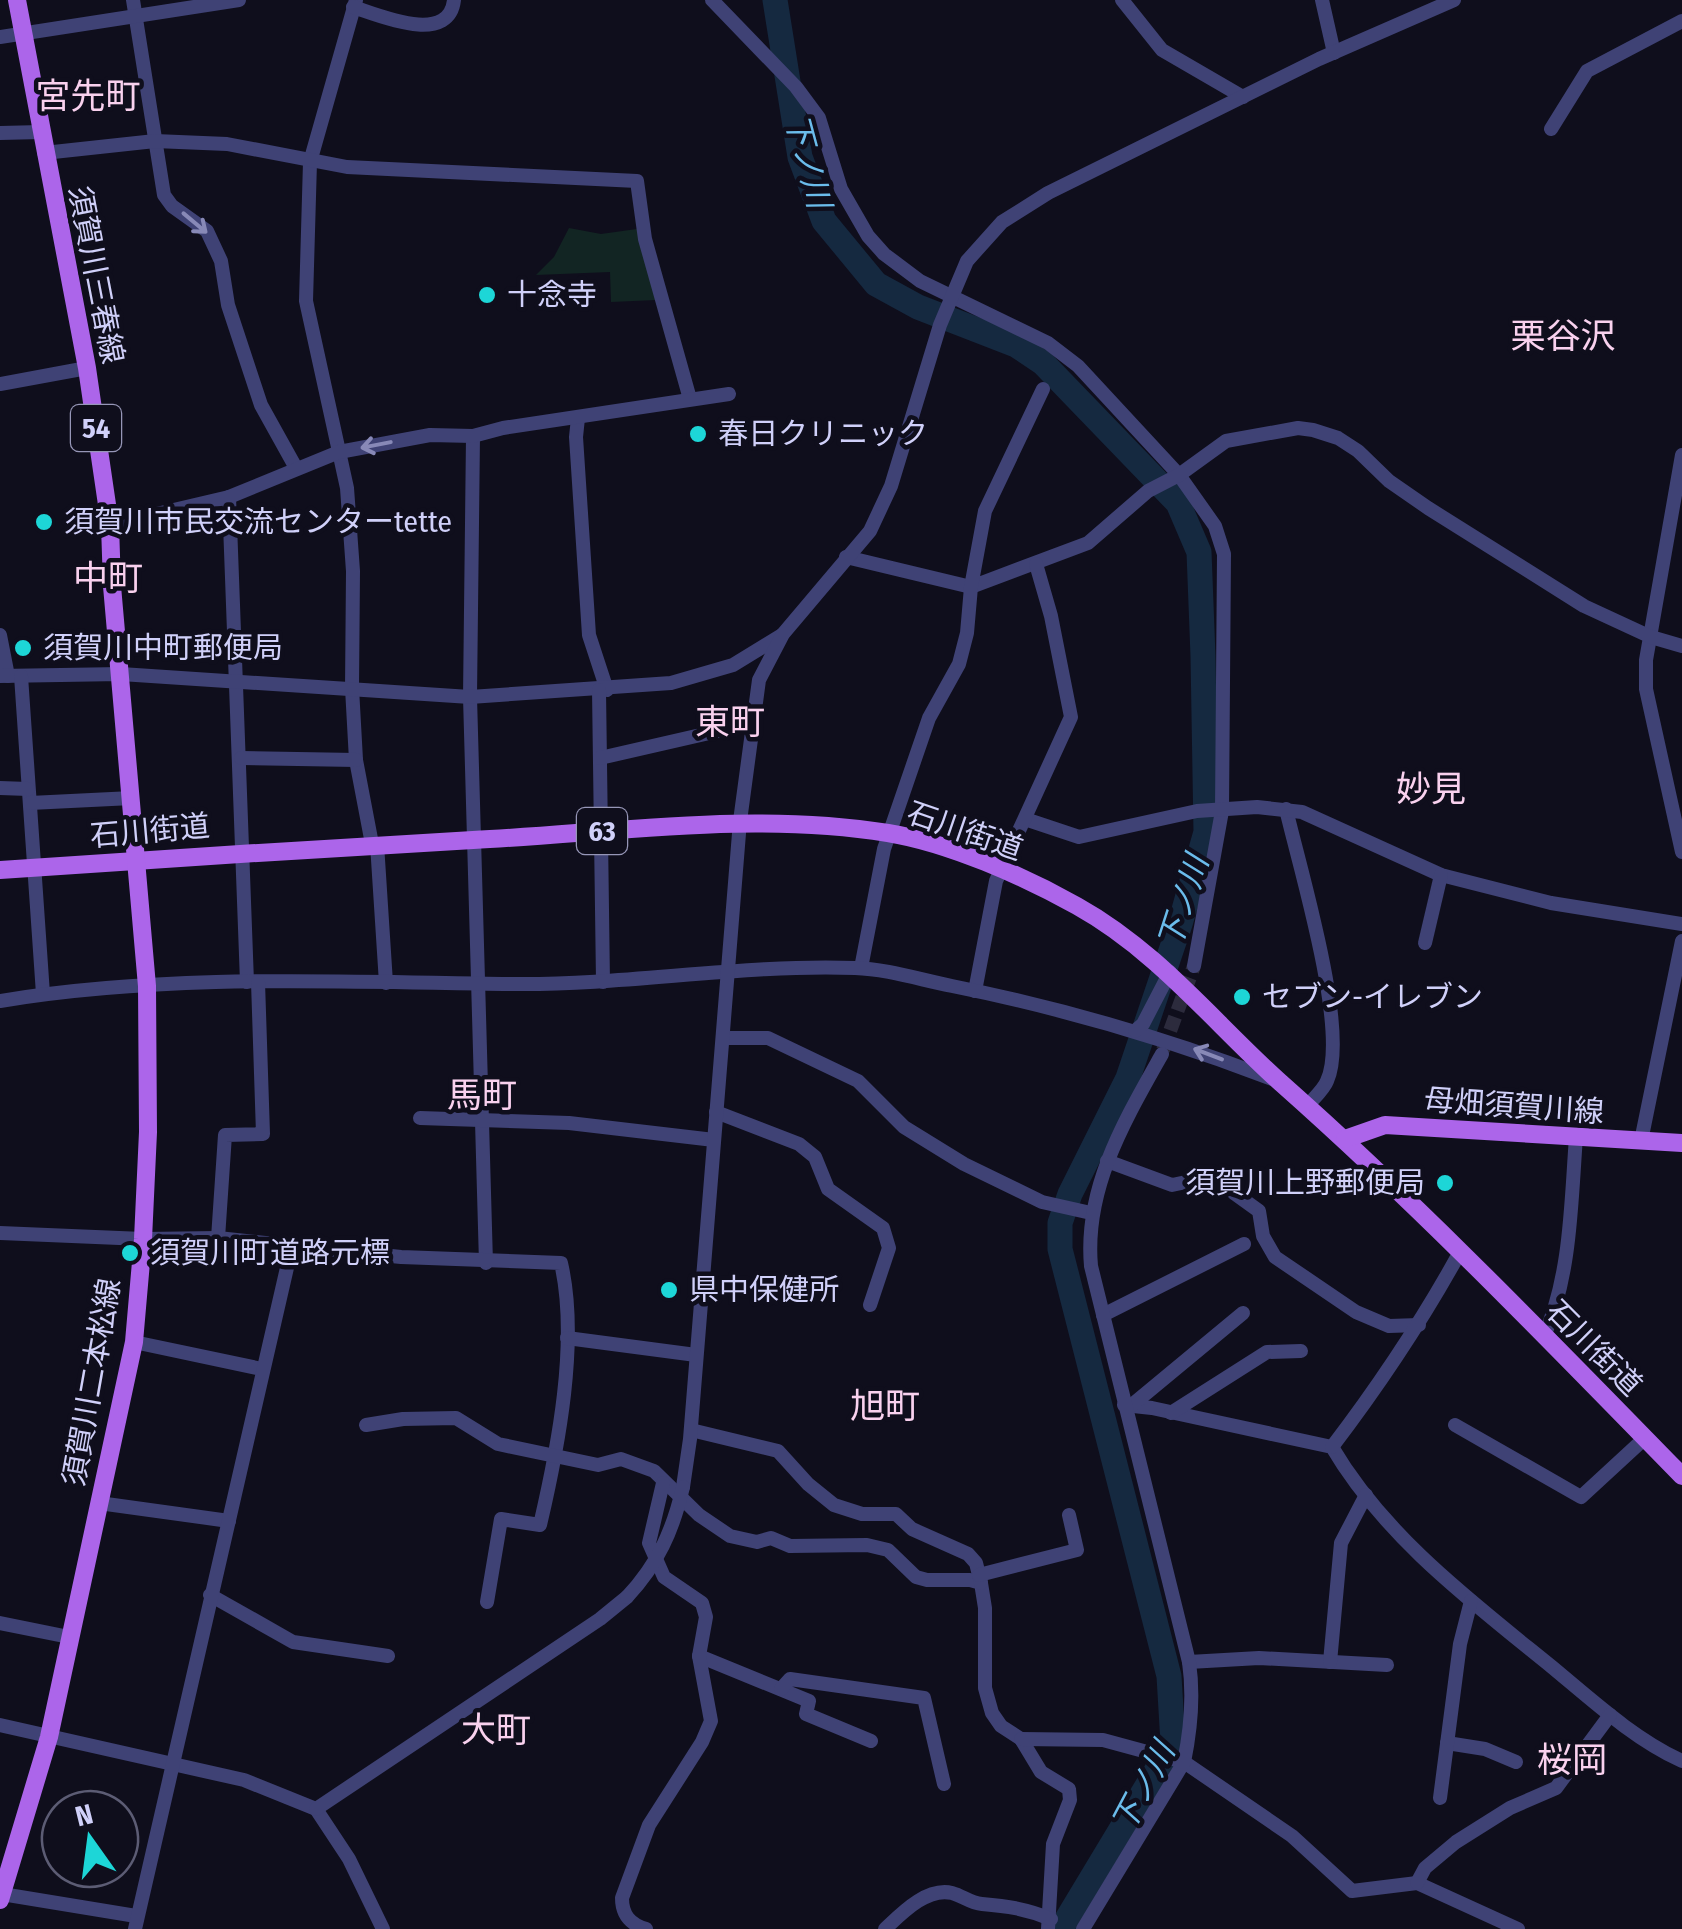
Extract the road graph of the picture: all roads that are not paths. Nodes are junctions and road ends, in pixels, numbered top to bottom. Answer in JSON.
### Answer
{"nodes":[{"id":1,"x":18,"y":0,"type":"edge"},
{"id":2,"x":133,"y":0,"type":"edge"},
{"id":3,"x":239,"y":0,"type":"edge"},
{"id":4,"x":454,"y":0,"type":"edge"},
{"id":5,"x":712,"y":0,"type":"edge"},
{"id":6,"x":1122,"y":0,"type":"edge"},
{"id":7,"x":1322,"y":0,"type":"edge"},
{"id":8,"x":1454,"y":0,"type":"edge"},
{"id":9,"x":354,"y":3,"type":"edge"},
{"id":10,"x":136,"y":18,"type":"junction"},
{"id":11,"x":1682,"y":21,"type":"edge"},
{"id":12,"x":24,"y":34,"type":"junction"},
{"id":13,"x":0,"y":37,"type":"edge"},
{"id":14,"x":1334,"y":53,"type":"junction"},
{"id":15,"x":1243,"y":96,"type":"junction"},
{"id":16,"x":1551,"y":129,"type":"dead end"},
{"id":17,"x":40,"y":132,"type":"junction"},
{"id":18,"x":0,"y":133,"type":"edge"},
{"id":19,"x":155,"y":140,"type":"junction"},
{"id":20,"x":44,"y":153,"type":"junction"},
{"id":21,"x":310,"y":162,"type":"junction"},
{"id":22,"x":951,"y":296,"type":"junction"},
{"id":23,"x":87,"y":368,"type":"junction"},
{"id":24,"x":0,"y":384,"type":"edge"},
{"id":25,"x":1043,"y":390,"type":"dead end"},
{"id":26,"x":729,"y":394,"type":"dead end"},
{"id":27,"x":690,"y":399,"type":"junction"},
{"id":28,"x":578,"y":418,"type":"junction"},
{"id":29,"x":473,"y":436,"type":"junction"},
{"id":30,"x":339,"y":452,"type":"junction"},
{"id":31,"x":1682,"y":455,"type":"edge"},
{"id":32,"x":296,"y":468,"type":"junction"},
{"id":33,"x":1180,"y":475,"type":"junction"},
{"id":34,"x":229,"y":497,"type":"junction"},
{"id":35,"x":110,"y":524,"type":"junction"},
{"id":36,"x":846,"y":557,"type":"junction"},
{"id":37,"x":1036,"y":564,"type":"junction"},
{"id":38,"x":971,"y":587,"type":"junction"},
{"id":39,"x":783,"y":634,"type":"junction"},
{"id":40,"x":0,"y":635,"type":"edge"},
{"id":41,"x":1651,"y":637,"type":"junction"},
{"id":42,"x":1682,"y":646,"type":"edge"},
{"id":43,"x":121,"y":674,"type":"junction"},
{"id":44,"x":10,"y":676,"type":"edge"},
{"id":45,"x":236,"y":679,"type":"junction"},
{"id":46,"x":352,"y":688,"type":"junction"},
{"id":47,"x":603,"y":690,"type":"junction"},
{"id":48,"x":470,"y":697,"type":"junction"},
{"id":49,"x":753,"y":723,"type":"junction"},
{"id":50,"x":241,"y":758,"type":"junction"},
{"id":51,"x":600,"y":758,"type":"junction"},
{"id":52,"x":356,"y":760,"type":"junction"},
{"id":53,"x":0,"y":788,"type":"edge"},
{"id":54,"x":29,"y":796,"type":"junction"},
{"id":55,"x":132,"y":798,"type":"junction"},
{"id":56,"x":1286,"y":809,"type":"junction"},
{"id":57,"x":1222,"y":811,"type":"junction"},
{"id":58,"x":1026,"y":820,"type":"junction"},
{"id":59,"x":740,"y":821,"type":"junction"},
{"id":60,"x":602,"y":831,"type":"junction"},
{"id":61,"x":890,"y":834,"type":"junction"},
{"id":62,"x":473,"y":840,"type":"junction"},
{"id":63,"x":375,"y":844,"type":"junction"},
{"id":64,"x":242,"y":851,"type":"junction"},
{"id":65,"x":1682,"y":852,"type":"edge"},
{"id":66,"x":136,"y":860,"type":"junction"},
{"id":67,"x":34,"y":868,"type":"junction"},
{"id":68,"x":0,"y":870,"type":"edge"},
{"id":69,"x":1000,"y":871,"type":"junction"},
{"id":70,"x":1440,"y":875,"type":"junction"},
{"id":71,"x":1682,"y":924,"type":"edge"},
{"id":72,"x":1682,"y":941,"type":"edge"},
{"id":73,"x":1426,"y":943,"type":"dead end"},
{"id":74,"x":1194,"y":966,"type":"tunnel mouth"},
{"id":75,"x":861,"y":968,"type":"junction"},
{"id":76,"x":726,"y":970,"type":"junction"},
{"id":77,"x":1170,"y":972,"type":"junction"},
{"id":78,"x":253,"y":982,"type":"junction"},
{"id":79,"x":603,"y":982,"type":"junction"},
{"id":80,"x":386,"y":983,"type":"junction"},
{"id":81,"x":477,"y":984,"type":"junction"},
{"id":82,"x":148,"y":986,"type":"junction"},
{"id":83,"x":975,"y":990,"type":"junction"},
{"id":84,"x":43,"y":994,"type":"junction"},
{"id":85,"x":0,"y":1001,"type":"edge"},
{"id":86,"x":1135,"y":1031,"type":"junction"},
{"id":87,"x":723,"y":1038,"type":"junction"},
{"id":88,"x":1162,"y":1054,"type":"tunnel mouth"},
{"id":89,"x":1280,"y":1082,"type":"junction"},
{"id":90,"x":1308,"y":1105,"type":"junction"},
{"id":91,"x":716,"y":1112,"type":"junction"},
{"id":92,"x":420,"y":1118,"type":"dead end"},
{"id":93,"x":481,"y":1118,"type":"junction"},
{"id":94,"x":1576,"y":1137,"type":"junction"},
{"id":95,"x":1345,"y":1139,"type":"junction"},
{"id":96,"x":714,"y":1140,"type":"junction"},
{"id":97,"x":1642,"y":1141,"type":"junction"},
{"id":98,"x":1682,"y":1143,"type":"edge"},
{"id":99,"x":1108,"y":1161,"type":"junction"},
{"id":100,"x":1091,"y":1213,"type":"junction"},
{"id":101,"x":0,"y":1233,"type":"edge"},
{"id":102,"x":218,"y":1238,"type":"junction"},
{"id":103,"x":143,"y":1240,"type":"junction"},
{"id":104,"x":1244,"y":1244,"type":"dead end"},
{"id":105,"x":292,"y":1246,"type":"junction"},
{"id":106,"x":1460,"y":1252,"type":"junction"},
{"id":107,"x":486,"y":1262,"type":"junction"},
{"id":108,"x":870,"y":1305,"type":"dead end"},
{"id":109,"x":1243,"y":1313,"type":"dead end"},
{"id":110,"x":1102,"y":1315,"type":"junction"},
{"id":111,"x":1419,"y":1325,"type":"junction"},
{"id":112,"x":1544,"y":1336,"type":"junction"},
{"id":113,"x":567,"y":1338,"type":"junction"},
{"id":114,"x":134,"y":1342,"type":"junction"},
{"id":115,"x":1302,"y":1351,"type":"dead end"},
{"id":116,"x":696,"y":1354,"type":"junction"},
{"id":117,"x":262,"y":1369,"type":"junction"},
{"id":118,"x":1128,"y":1405,"type":"junction"},
{"id":119,"x":1171,"y":1412,"type":"junction"},
{"id":120,"x":366,"y":1424,"type":"dead end"},
{"id":121,"x":1455,"y":1425,"type":"dead end"},
{"id":122,"x":691,"y":1434,"type":"junction"},
{"id":123,"x":1645,"y":1438,"type":"junction"},
{"id":124,"x":1332,"y":1446,"type":"junction"},
{"id":125,"x":556,"y":1456,"type":"junction"},
{"id":126,"x":1682,"y":1476,"type":"edge"},
{"id":127,"x":663,"y":1483,"type":"junction"},
{"id":128,"x":1366,"y":1496,"type":"junction"},
{"id":129,"x":99,"y":1503,"type":"junction"},
{"id":130,"x":1069,"y":1515,"type":"dead end"},
{"id":131,"x":230,"y":1520,"type":"junction"},
{"id":132,"x":980,"y":1579,"type":"junction"},
{"id":133,"x":210,"y":1595,"type":"junction"},
{"id":134,"x":487,"y":1602,"type":"dead end"},
{"id":135,"x":1471,"y":1602,"type":"junction"},
{"id":136,"x":0,"y":1623,"type":"edge"},
{"id":137,"x":69,"y":1637,"type":"junction"},
{"id":138,"x":388,"y":1656,"type":"dead end"},
{"id":139,"x":699,"y":1656,"type":"junction"},
{"id":140,"x":1189,"y":1662,"type":"junction"},
{"id":141,"x":1330,"y":1662,"type":"junction"},
{"id":142,"x":1387,"y":1665,"type":"dead end"},
{"id":143,"x":781,"y":1689,"type":"junction"},
{"id":144,"x":1610,"y":1715,"type":"junction"},
{"id":145,"x":0,"y":1725,"type":"edge"},
{"id":146,"x":50,"y":1737,"type":"junction"},
{"id":147,"x":1021,"y":1739,"type":"junction"},
{"id":148,"x":871,"y":1741,"type":"dead end"},
{"id":149,"x":1447,"y":1743,"type":"junction"},
{"id":150,"x":1180,"y":1760,"type":"junction"},
{"id":151,"x":1516,"y":1762,"type":"dead end"},
{"id":152,"x":1682,"y":1762,"type":"edge"},
{"id":153,"x":171,"y":1765,"type":"junction"},
{"id":154,"x":944,"y":1784,"type":"dead end"},
{"id":155,"x":1440,"y":1798,"type":"dead end"},
{"id":156,"x":316,"y":1808,"type":"junction"},
{"id":157,"x":1417,"y":1882,"type":"junction"},
{"id":158,"x":1,"y":1897,"type":"edge"},
{"id":159,"x":136,"y":1922,"type":"edge"},
{"id":160,"x":1049,"y":1924,"type":"edge"},
{"id":161,"x":383,"y":1929,"type":"edge"},
{"id":162,"x":646,"y":1929,"type":"edge"},
{"id":163,"x":885,"y":1929,"type":"edge"},
{"id":164,"x":1083,"y":1929,"type":"edge"},
{"id":165,"x":1518,"y":1929,"type":"edge"}],
"edges":[{"from":1,"to":12,"type":"main road","name":"須賀川三春線","number":"54"},
{"from":2,"to":10,"type":"street"},
{"from":3,"to":10,"type":"street"},
{"from":4,"to":9,"type":"street"},
{"from":5,"to":22,"type":"street"},
{"from":6,"to":15,"type":"street"},
{"from":7,"to":14,"type":"street"},
{"from":8,"to":14,"type":"street"},
{"from":9,"to":21,"type":"street"},
{"from":10,"to":12,"type":"street"},
{"from":10,"to":19,"type":"street"},
{"from":11,"to":16,"type":"street"},
{"from":12,"to":13,"type":"street"},
{"from":12,"to":17,"type":"main road","name":"須賀川三春線","number":"54"},
{"from":14,"to":15,"type":"street"},
{"from":15,"to":22,"type":"street"},
{"from":17,"to":18,"type":"street"},
{"from":17,"to":20,"type":"main road","name":"須賀川三春線","number":"54"},
{"from":19,"to":20,"type":"street"},
{"from":19,"to":21,"type":"street"},
{"from":19,"to":32,"type":"street","one_way":true},
{"from":20,"to":23,"type":"main road","name":"須賀川三春線","number":"54"},
{"from":21,"to":27,"type":"street"},
{"from":21,"to":30,"type":"street"},
{"from":22,"to":33,"type":"street"},
{"from":22,"to":36,"type":"street"},
{"from":23,"to":24,"type":"street"},
{"from":23,"to":35,"type":"main road","name":"須賀川三春線","number":"54"},
{"from":25,"to":38,"type":"street"},
{"from":26,"to":27,"type":"street"},
{"from":27,"to":28,"type":"street"},
{"from":28,"to":29,"type":"street"},
{"from":28,"to":47,"type":"street"},
{"from":29,"to":30,"type":"street","one_way":true},
{"from":29,"to":48,"type":"street"},
{"from":30,"to":32,"type":"street"},
{"from":30,"to":46,"type":"street"},
{"from":31,"to":41,"type":"street"},
{"from":32,"to":34,"type":"street"},
{"from":33,"to":37,"type":"street"},
{"from":33,"to":41,"type":"street"},
{"from":33,"to":57,"type":"street"},
{"from":34,"to":35,"type":"street"},
{"from":34,"to":45,"type":"street"},
{"from":35,"to":43,"type":"main road","name":"須賀川三春線","number":"54"},
{"from":36,"to":38,"type":"street"},
{"from":36,"to":39,"type":"street"},
{"from":37,"to":38,"type":"street"},
{"from":37,"to":58,"type":"street"},
{"from":38,"to":61,"type":"street"},
{"from":39,"to":47,"type":"street"},
{"from":39,"to":49,"type":"street"},
{"from":40,"to":44,"type":"street"},
{"from":41,"to":42,"type":"street"},
{"from":41,"to":65,"type":"street"},
{"from":43,"to":44,"type":"street"},
{"from":43,"to":45,"type":"street"},
{"from":43,"to":55,"type":"main road","name":"須賀川三春線","number":"54"},
{"from":44,"to":54,"type":"street"},
{"from":45,"to":46,"type":"street"},
{"from":45,"to":50,"type":"street"},
{"from":46,"to":48,"type":"street"},
{"from":46,"to":52,"type":"street"},
{"from":47,"to":48,"type":"street"},
{"from":47,"to":51,"type":"street"},
{"from":48,"to":62,"type":"street"},
{"from":49,"to":51,"type":"street"},
{"from":49,"to":59,"type":"street"},
{"from":50,"to":52,"type":"street"},
{"from":50,"to":64,"type":"street"},
{"from":51,"to":60,"type":"street"},
{"from":52,"to":63,"type":"street"},
{"from":53,"to":54,"type":"street"},
{"from":54,"to":55,"type":"street"},
{"from":54,"to":67,"type":"street"},
{"from":55,"to":66,"type":"main road","name":"須賀川三春線","number":"54"},
{"from":56,"to":57,"type":"street"},
{"from":56,"to":70,"type":"street"},
{"from":56,"to":90,"type":"street"},
{"from":57,"to":58,"type":"street"},
{"from":57,"to":74,"type":"street"},
{"from":58,"to":69,"type":"street"},
{"from":59,"to":60,"type":"main road","name":"石川街道","number":"63"},
{"from":59,"to":61,"type":"main road","name":"石川街道","number":"63"},
{"from":59,"to":76,"type":"street"},
{"from":60,"to":62,"type":"main road","name":"石川街道","number":"63"},
{"from":60,"to":79,"type":"street"},
{"from":61,"to":69,"type":"main road","name":"石川街道","number":"63"},
{"from":61,"to":75,"type":"street"},
{"from":62,"to":63,"type":"main road","name":"石川街道","number":"63"},
{"from":62,"to":81,"type":"street"},
{"from":63,"to":64,"type":"main road","name":"石川街道","number":"63"},
{"from":63,"to":80,"type":"street"},
{"from":64,"to":66,"type":"main road","name":"石川街道","number":"63"},
{"from":64,"to":78,"type":"street"},
{"from":66,"to":67,"type":"main road","name":"石川街道","number":"63"},
{"from":66,"to":82,"type":"main road","name":"須賀川二本松線"},
{"from":67,"to":68,"type":"main road","name":"石川街道","number":"63"},
{"from":67,"to":84,"type":"street"},
{"from":69,"to":77,"type":"main road","name":"石川街道","number":"63"},
{"from":69,"to":83,"type":"street"},
{"from":70,"to":71,"type":"street"},
{"from":70,"to":73,"type":"street"},
{"from":72,"to":97,"type":"street"},
{"from":75,"to":76,"type":"street"},
{"from":75,"to":83,"type":"street"},
{"from":76,"to":79,"type":"street"},
{"from":76,"to":87,"type":"street"},
{"from":77,"to":86,"type":"street"},
{"from":77,"to":89,"type":"main road","name":"石川街道","number":"63"},
{"from":78,"to":80,"type":"street"},
{"from":78,"to":82,"type":"street"},
{"from":78,"to":102,"type":"street"},
{"from":79,"to":81,"type":"street"},
{"from":80,"to":81,"type":"street"},
{"from":81,"to":93,"type":"street"},
{"from":82,"to":84,"type":"street"},
{"from":82,"to":103,"type":"main road","name":"須賀川二本松線"},
{"from":83,"to":86,"type":"street"},
{"from":84,"to":85,"type":"street"},
{"from":89,"to":86,"type":"street","one_way":true},
{"from":87,"to":91,"type":"street"},
{"from":87,"to":100,"type":"street"},
{"from":88,"to":99,"type":"street"},
{"from":89,"to":90,"type":"main road","name":"石川街道","number":"63"},
{"from":90,"to":95,"type":"main road","name":"石川街道","number":"63"},
{"from":91,"to":96,"type":"street"},
{"from":91,"to":108,"type":"street"},
{"from":92,"to":93,"type":"street"},
{"from":93,"to":96,"type":"street"},
{"from":93,"to":107,"type":"street"},
{"from":94,"to":95,"type":"main road","name":"母畑須賀川線"},
{"from":94,"to":97,"type":"main road","name":"母畑須賀川線"},
{"from":94,"to":112,"type":"street"},
{"from":95,"to":106,"type":"main road","name":"石川街道","number":"63"},
{"from":96,"to":116,"type":"street"},
{"from":97,"to":98,"type":"main road","name":"母畑須賀川線"},
{"from":99,"to":100,"type":"street"},
{"from":99,"to":111,"type":"street"},
{"from":100,"to":110,"type":"street"},
{"from":101,"to":103,"type":"street"},
{"from":102,"to":103,"type":"street"},
{"from":102,"to":105,"type":"street"},
{"from":103,"to":114,"type":"main road","name":"須賀川二本松線"},
{"from":104,"to":110,"type":"street"},
{"from":105,"to":107,"type":"street"},
{"from":105,"to":117,"type":"street"},
{"from":106,"to":111,"type":"street"},
{"from":106,"to":112,"type":"main road","name":"石川街道","number":"63"},
{"from":107,"to":113,"type":"street"},
{"from":109,"to":118,"type":"street"},
{"from":110,"to":118,"type":"street"},
{"from":111,"to":124,"type":"street"},
{"from":112,"to":123,"type":"main road","name":"石川街道","number":"63"},
{"from":113,"to":116,"type":"street"},
{"from":113,"to":125,"type":"street"},
{"from":114,"to":117,"type":"street"},
{"from":114,"to":129,"type":"main road","name":"須賀川二本松線"},
{"from":115,"to":119,"type":"street"},
{"from":116,"to":122,"type":"street"},
{"from":117,"to":131,"type":"street"},
{"from":118,"to":119,"type":"street"},
{"from":118,"to":140,"type":"street"},
{"from":119,"to":124,"type":"street"},
{"from":120,"to":125,"type":"street"},
{"from":121,"to":123,"type":"street"},
{"from":122,"to":132,"type":"street"},
{"from":122,"to":156,"type":"street","bridge":true},
{"from":123,"to":126,"type":"main road","name":"石川街道","number":"63"},
{"from":124,"to":128,"type":"street"},
{"from":125,"to":127,"type":"street"},
{"from":125,"to":134,"type":"street"},
{"from":127,"to":132,"type":"street"},
{"from":127,"to":139,"type":"street"},
{"from":128,"to":135,"type":"street"},
{"from":128,"to":141,"type":"street"},
{"from":129,"to":131,"type":"street"},
{"from":129,"to":137,"type":"main road","name":"須賀川二本松線"},
{"from":130,"to":132,"type":"street"},
{"from":131,"to":133,"type":"street"},
{"from":132,"to":147,"type":"street"},
{"from":133,"to":138,"type":"street"},
{"from":133,"to":153,"type":"street"},
{"from":135,"to":144,"type":"street"},
{"from":135,"to":149,"type":"street"},
{"from":136,"to":137,"type":"street"},
{"from":137,"to":146,"type":"main road","name":"須賀川二本松線"},
{"from":139,"to":143,"type":"street"},
{"from":139,"to":162,"type":"street"},
{"from":140,"to":141,"type":"street"},
{"from":140,"to":150,"type":"street"},
{"from":141,"to":142,"type":"street"},
{"from":143,"to":148,"type":"street"},
{"from":143,"to":154,"type":"street"},
{"from":144,"to":152,"type":"street"},
{"from":144,"to":157,"type":"street"},
{"from":145,"to":146,"type":"street"},
{"from":146,"to":153,"type":"street"},
{"from":146,"to":158,"type":"main road","name":"須賀川二本松線"},
{"from":147,"to":150,"type":"street"},
{"from":147,"to":160,"type":"street"},
{"from":149,"to":151,"type":"street"},
{"from":149,"to":155,"type":"street"},
{"from":150,"to":157,"type":"street"},
{"from":150,"to":164,"type":"street"},
{"from":153,"to":156,"type":"street"},
{"from":153,"to":159,"type":"street"},
{"from":156,"to":161,"type":"street"},
{"from":157,"to":165,"type":"street"},
{"from":158,"to":159,"type":"street"},
{"from":160,"to":163,"type":"street"}]}
